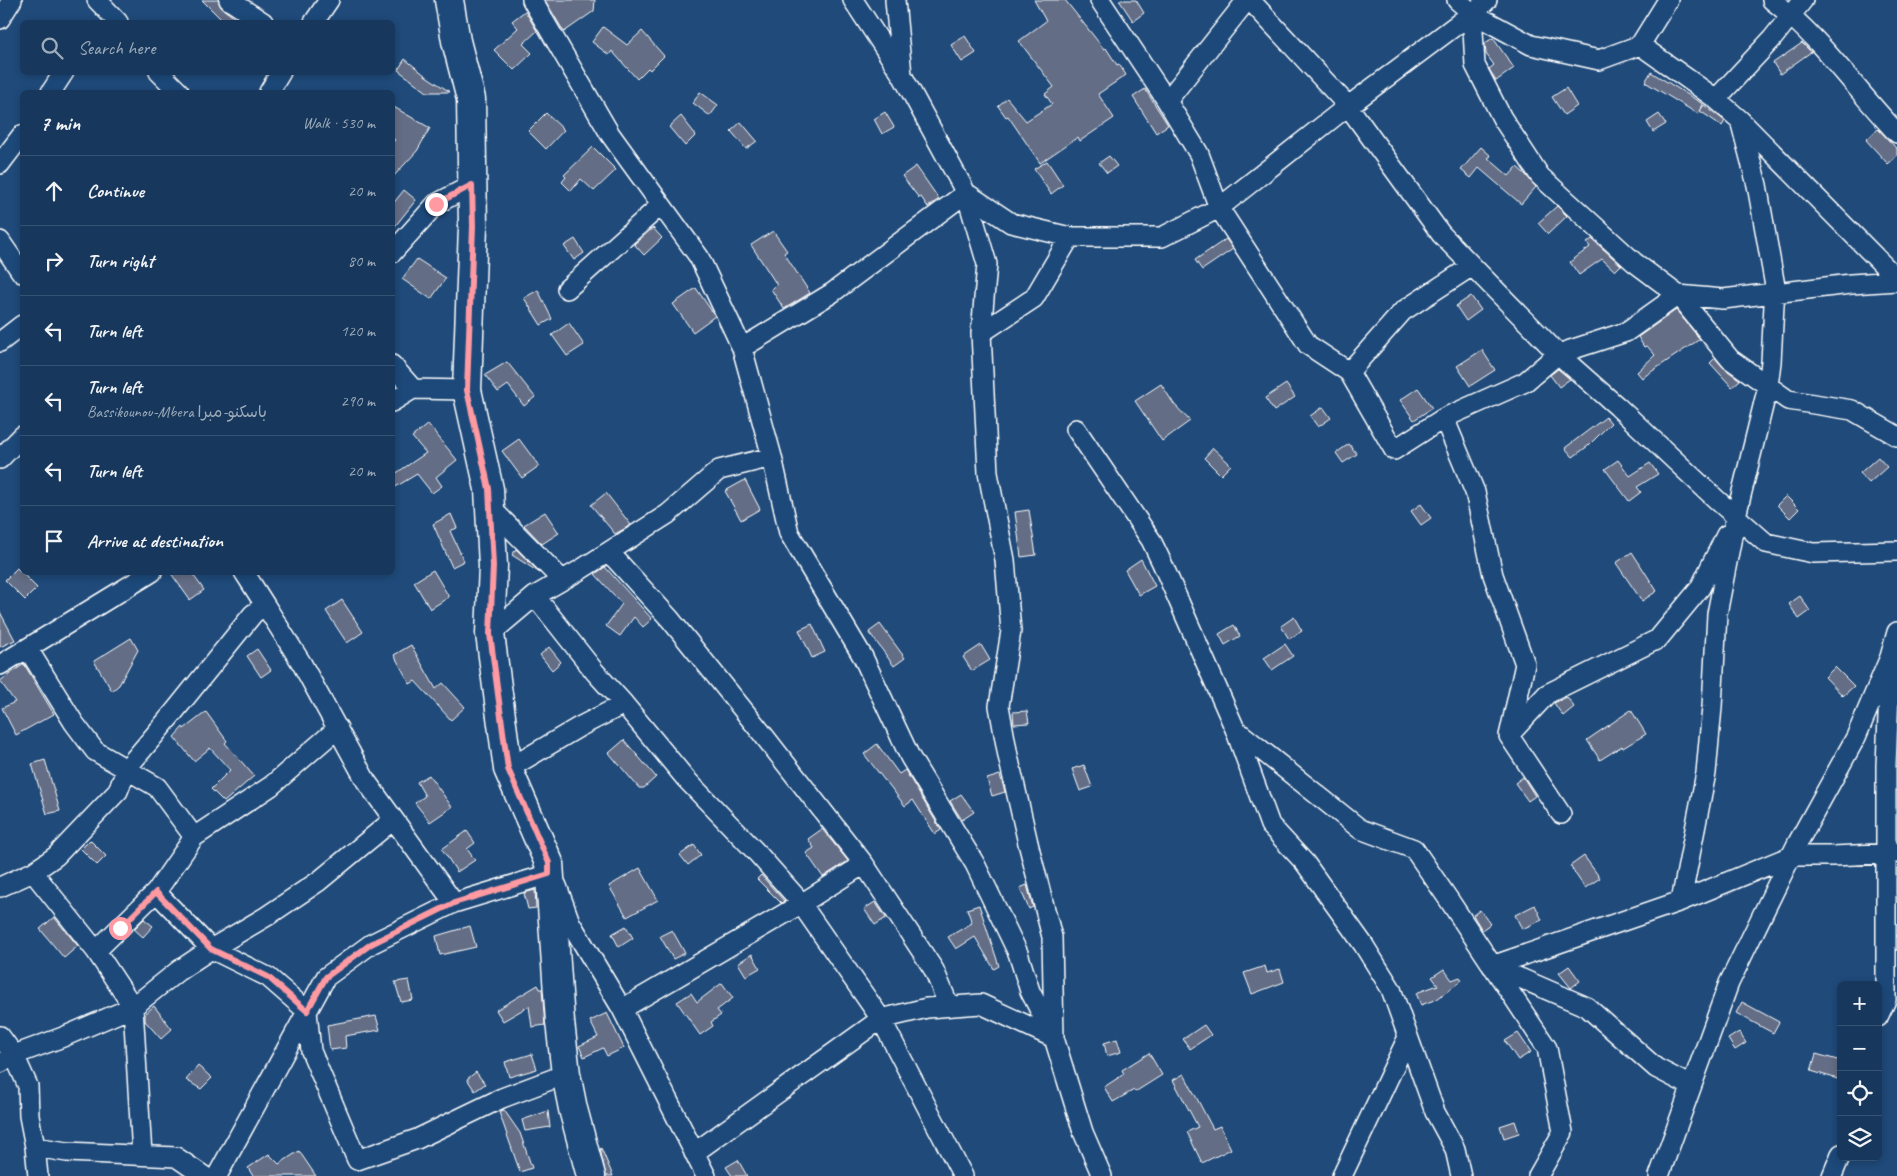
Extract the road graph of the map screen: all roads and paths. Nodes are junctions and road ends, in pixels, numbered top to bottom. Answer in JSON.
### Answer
{"nodes":[{"id":1,"x":12,"y":0,"type":"edge"},
{"id":2,"x":229,"y":0,"type":"edge"},
{"id":3,"x":329,"y":0,"type":"edge"},
{"id":4,"x":449,"y":0,"type":"edge"},
{"id":5,"x":532,"y":0,"type":"edge"},
{"id":6,"x":853,"y":0,"type":"edge"},
{"id":7,"x":895,"y":0,"type":"edge"},
{"id":8,"x":1100,"y":0,"type":"edge"},
{"id":9,"x":1249,"y":0,"type":"edge"},
{"id":10,"x":1457,"y":0,"type":"edge"},
{"id":11,"x":1487,"y":0,"type":"edge"},
{"id":12,"x":1668,"y":0,"type":"edge"},
{"id":13,"x":1772,"y":0,"type":"edge"},
{"id":14,"x":1803,"y":0,"type":"edge"},
{"id":15,"x":103,"y":8,"type":"edge"},
{"id":16,"x":1472,"y":13,"type":"junction"},
{"id":17,"x":1792,"y":15,"type":"junction"},
{"id":18,"x":0,"y":19,"type":"edge"},
{"id":19,"x":116,"y":20,"type":"edge"},
{"id":20,"x":260,"y":20,"type":"edge"},
{"id":21,"x":315,"y":20,"type":"edge"},
{"id":22,"x":1640,"y":45,"type":"junction"},
{"id":23,"x":62,"y":75,"type":"edge"},
{"id":24,"x":162,"y":75,"type":"edge"},
{"id":25,"x":279,"y":75,"type":"edge"},
{"id":26,"x":902,"y":75,"type":"junction"},
{"id":27,"x":52,"y":90,"type":"edge"},
{"id":28,"x":177,"y":90,"type":"edge"},
{"id":29,"x":270,"y":90,"type":"edge"},
{"id":30,"x":1716,"y":99,"type":"junction"},
{"id":31,"x":1166,"y":101,"type":"junction"},
{"id":32,"x":1348,"y":106,"type":"junction"},
{"id":33,"x":1740,"y":120,"type":"junction"},
{"id":34,"x":1897,"y":133,"type":"edge"},
{"id":35,"x":20,"y":138,"type":"edge"},
{"id":36,"x":0,"y":164,"type":"edge"},
{"id":37,"x":472,"y":185,"type":"junction"},
{"id":38,"x":966,"y":193,"type":"junction"},
{"id":39,"x":661,"y":204,"type":"junction"},
{"id":40,"x":1219,"y":208,"type":"junction"},
{"id":41,"x":1070,"y":237,"type":"junction"},
{"id":42,"x":0,"y":241,"type":"edge"},
{"id":43,"x":395,"y":250,"type":"edge"},
{"id":44,"x":1472,"y":266,"type":"junction"},
{"id":45,"x":20,"y":270,"type":"edge"},
{"id":46,"x":1897,"y":280,"type":"edge"},
{"id":47,"x":567,"y":289,"type":"dead end"},
{"id":48,"x":1774,"y":293,"type":"junction"},
{"id":49,"x":1678,"y":294,"type":"junction"},
{"id":50,"x":20,"y":327,"type":"edge"},
{"id":51,"x":981,"y":333,"type":"junction"},
{"id":52,"x":0,"y":342,"type":"edge"},
{"id":53,"x":742,"y":348,"type":"junction"},
{"id":54,"x":1558,"y":354,"type":"junction"},
{"id":55,"x":395,"y":368,"type":"edge"},
{"id":56,"x":1349,"y":372,"type":"junction"},
{"id":57,"x":1768,"y":386,"type":"junction"},
{"id":58,"x":413,"y":389,"type":"junction"},
{"id":59,"x":467,"y":390,"type":"junction"},
{"id":60,"x":395,"y":400,"type":"edge"},
{"id":61,"x":1444,"y":418,"type":"junction"},
{"id":62,"x":1076,"y":429,"type":"dead end"},
{"id":63,"x":1897,"y":436,"type":"edge"},
{"id":64,"x":20,"y":438,"type":"edge"},
{"id":65,"x":772,"y":457,"type":"junction"},
{"id":66,"x":0,"y":459,"type":"edge"},
{"id":67,"x":490,"y":507,"type":"junction"},
{"id":68,"x":1736,"y":516,"type":"junction"},
{"id":69,"x":609,"y":552,"type":"junction"},
{"id":70,"x":1897,"y":552,"type":"edge"},
{"id":71,"x":147,"y":575,"type":"edge"},
{"id":72,"x":246,"y":575,"type":"edge"},
{"id":73,"x":562,"y":580,"type":"junction"},
{"id":74,"x":535,"y":596,"type":"junction"},
{"id":75,"x":265,"y":605,"type":"junction"},
{"id":76,"x":1897,"y":632,"type":"edge"},
{"id":77,"x":490,"y":634,"type":"junction"},
{"id":78,"x":28,"y":649,"type":"junction"},
{"id":79,"x":1890,"y":656,"type":"junction"},
{"id":80,"x":0,"y":665,"type":"edge"},
{"id":81,"x":1897,"y":675,"type":"edge"},
{"id":82,"x":624,"y":704,"type":"junction"},
{"id":83,"x":338,"y":728,"type":"junction"},
{"id":84,"x":1235,"y":729,"type":"junction"},
{"id":85,"x":1509,"y":736,"type":"junction"},
{"id":86,"x":126,"y":768,"type":"junction"},
{"id":87,"x":508,"y":769,"type":"junction"},
{"id":88,"x":1561,"y":814,"type":"dead end"},
{"id":89,"x":393,"y":820,"type":"junction"},
{"id":90,"x":194,"y":837,"type":"junction"},
{"id":91,"x":1892,"y":852,"type":"edge"},
{"id":92,"x":1792,"y":856,"type":"junction"},
{"id":93,"x":864,"y":864,"type":"junction"},
{"id":94,"x":549,"y":869,"type":"junction"},
{"id":95,"x":33,"y":872,"type":"junction"},
{"id":96,"x":0,"y":887,"type":"edge"},
{"id":97,"x":156,"y":892,"type":"junction"},
{"id":98,"x":1681,"y":901,"type":"junction"},
{"id":99,"x":454,"y":903,"type":"junction"},
{"id":100,"x":801,"y":904,"type":"junction"},
{"id":101,"x":211,"y":949,"type":"junction"},
{"id":102,"x":96,"y":951,"type":"junction"},
{"id":103,"x":1492,"y":966,"type":"junction"},
{"id":104,"x":949,"y":1006,"type":"junction"},
{"id":105,"x":133,"y":1007,"type":"junction"},
{"id":106,"x":1882,"y":1008,"type":"edge"},
{"id":107,"x":622,"y":1009,"type":"junction"},
{"id":108,"x":307,"y":1011,"type":"junction"},
{"id":109,"x":881,"y":1018,"type":"junction"},
{"id":110,"x":0,"y":1036,"type":"edge"},
{"id":111,"x":1408,"y":1037,"type":"junction"},
{"id":112,"x":1054,"y":1038,"type":"junction"},
{"id":113,"x":7,"y":1059,"type":"edge"},
{"id":114,"x":566,"y":1074,"type":"junction"},
{"id":115,"x":1691,"y":1086,"type":"junction"},
{"id":116,"x":35,"y":1147,"type":"junction"},
{"id":117,"x":694,"y":1153,"type":"junction"},
{"id":118,"x":142,"y":1155,"type":"junction"},
{"id":119,"x":1838,"y":1161,"type":"edge"},
{"id":120,"x":353,"y":1168,"type":"edge"},
{"id":121,"x":38,"y":1176,"type":"edge"},
{"id":122,"x":204,"y":1176,"type":"edge"},
{"id":123,"x":217,"y":1176,"type":"edge"},
{"id":124,"x":591,"y":1176,"type":"edge"},
{"id":125,"x":706,"y":1176,"type":"edge"},
{"id":126,"x":963,"y":1176,"type":"edge"},
{"id":127,"x":1102,"y":1176,"type":"edge"},
{"id":128,"x":1342,"y":1176,"type":"edge"},
{"id":129,"x":1460,"y":1176,"type":"edge"},
{"id":130,"x":1538,"y":1176,"type":"edge"},
{"id":131,"x":1659,"y":1176,"type":"edge"},
{"id":132,"x":1832,"y":1176,"type":"edge"}],
"edges":[{"from":1,"to":18,"type":"street"},
{"from":2,"to":20,"type":"street"},
{"from":3,"to":21,"type":"street"},
{"from":4,"to":37,"type":"street"},
{"from":5,"to":39,"type":"street"},
{"from":6,"to":26,"type":"street"},
{"from":7,"to":26,"type":"street"},
{"from":8,"to":31,"type":"street"},
{"from":9,"to":31,"type":"street"},
{"from":9,"to":32,"type":"street"},
{"from":10,"to":16,"type":"street"},
{"from":11,"to":16,"type":"street"},
{"from":12,"to":22,"type":"street"},
{"from":13,"to":17,"type":"street"},
{"from":14,"to":17,"type":"street"},
{"from":15,"to":19,"type":"street"},
{"from":16,"to":22,"type":"street"},
{"from":16,"to":32,"type":"street"},
{"from":16,"to":49,"type":"street"},
{"from":17,"to":30,"type":"street"},
{"from":17,"to":34,"type":"street"},
{"from":22,"to":30,"type":"street"},
{"from":23,"to":27,"type":"street"},
{"from":24,"to":28,"type":"street"},
{"from":25,"to":29,"type":"street"},
{"from":26,"to":38,"type":"street"},
{"from":30,"to":33,"type":"street"},
{"from":31,"to":40,"type":"street"},
{"from":32,"to":40,"type":"street"},
{"from":32,"to":44,"type":"street"},
{"from":33,"to":46,"type":"street"},
{"from":33,"to":48,"type":"street"},
{"from":35,"to":36,"type":"street"},
{"from":37,"to":43,"type":"street"},
{"from":37,"to":59,"type":"street"},
{"from":38,"to":41,"type":"street"},
{"from":38,"to":51,"type":"street"},
{"from":38,"to":53,"type":"street"},
{"from":39,"to":47,"type":"street"},
{"from":39,"to":53,"type":"street"},
{"from":40,"to":41,"type":"street"},
{"from":40,"to":56,"type":"street"},
{"from":41,"to":51,"type":"street"},
{"from":42,"to":45,"type":"street"},
{"from":44,"to":54,"type":"street"},
{"from":44,"to":56,"type":"street"},
{"from":46,"to":48,"type":"street"},
{"from":48,"to":49,"type":"street"},
{"from":48,"to":57,"type":"street"},
{"from":49,"to":54,"type":"street"},
{"from":49,"to":57,"type":"street"},
{"from":50,"to":52,"type":"street"},
{"from":51,"to":112,"type":"street"},
{"from":53,"to":65,"type":"street"},
{"from":54,"to":61,"type":"street"},
{"from":54,"to":68,"type":"street"},
{"from":55,"to":58,"type":"street"},
{"from":56,"to":61,"type":"street"},
{"from":57,"to":63,"type":"street"},
{"from":57,"to":68,"type":"street"},
{"from":58,"to":59,"type":"street"},
{"from":58,"to":60,"type":"street"},
{"from":59,"to":67,"type":"street"},
{"from":61,"to":85,"type":"street"},
{"from":62,"to":84,"type":"street"},
{"from":64,"to":66,"type":"street"},
{"from":65,"to":69,"type":"street"},
{"from":65,"to":112,"type":"street"},
{"from":67,"to":73,"type":"street"},
{"from":67,"to":77,"type":"street"},
{"from":68,"to":70,"type":"street"},
{"from":68,"to":85,"type":"street"},
{"from":68,"to":98,"type":"street"},
{"from":69,"to":73,"type":"street"},
{"from":69,"to":93,"type":"street"},
{"from":71,"to":78,"type":"street"},
{"from":72,"to":75,"type":"street"},
{"from":73,"to":74,"type":"street"},
{"from":74,"to":77,"type":"street"},
{"from":74,"to":82,"type":"street"},
{"from":75,"to":83,"type":"street"},
{"from":75,"to":86,"type":"street"},
{"from":76,"to":79,"type":"street"},
{"from":77,"to":87,"type":"street"},
{"from":78,"to":80,"type":"street"},
{"from":78,"to":86,"type":"street"},
{"from":79,"to":81,"type":"street"},
{"from":79,"to":91,"type":"street"},
{"from":79,"to":92,"type":"street"},
{"from":82,"to":87,"type":"street"},
{"from":82,"to":100,"type":"street"},
{"from":83,"to":89,"type":"street"},
{"from":83,"to":90,"type":"street"},
{"from":84,"to":103,"type":"street"},
{"from":84,"to":111,"type":"street"},
{"from":85,"to":88,"type":"street"},
{"from":86,"to":90,"type":"street"},
{"from":86,"to":95,"type":"street"},
{"from":87,"to":94,"type":"street"},
{"from":89,"to":99,"type":"street"},
{"from":89,"to":101,"type":"street"},
{"from":90,"to":97,"type":"street"},
{"from":91,"to":92,"type":"street"},
{"from":91,"to":106,"type":"street"},
{"from":92,"to":98,"type":"street"},
{"from":92,"to":115,"type":"street"},
{"from":93,"to":100,"type":"street"},
{"from":93,"to":104,"type":"street"},
{"from":94,"to":99,"type":"street"},
{"from":94,"to":107,"type":"street"},
{"from":94,"to":114,"type":"street"},
{"from":95,"to":96,"type":"street"},
{"from":95,"to":102,"type":"street"},
{"from":97,"to":101,"type":"street"},
{"from":97,"to":102,"type":"street"},
{"from":98,"to":103,"type":"street"},
{"from":99,"to":108,"type":"street"},
{"from":100,"to":107,"type":"street"},
{"from":100,"to":109,"type":"street"},
{"from":101,"to":105,"type":"street"},
{"from":101,"to":108,"type":"street"},
{"from":102,"to":105,"type":"street"},
{"from":103,"to":115,"type":"street"},
{"from":103,"to":130,"type":"street"},
{"from":104,"to":109,"type":"street"},
{"from":104,"to":112,"type":"street"},
{"from":105,"to":113,"type":"street"},
{"from":105,"to":118,"type":"street"},
{"from":107,"to":117,"type":"street"},
{"from":108,"to":120,"type":"street"},
{"from":108,"to":123,"type":"street"},
{"from":109,"to":117,"type":"street"},
{"from":109,"to":126,"type":"street"},
{"from":110,"to":113,"type":"street"},
{"from":111,"to":128,"type":"street"},
{"from":111,"to":129,"type":"street"},
{"from":112,"to":127,"type":"street"},
{"from":113,"to":116,"type":"street"},
{"from":114,"to":120,"type":"street"},
{"from":114,"to":124,"type":"street"},
{"from":115,"to":131,"type":"street"},
{"from":116,"to":118,"type":"street"},
{"from":116,"to":121,"type":"street"},
{"from":117,"to":125,"type":"street"},
{"from":118,"to":122,"type":"street"},
{"from":119,"to":132,"type":"street"}]}
